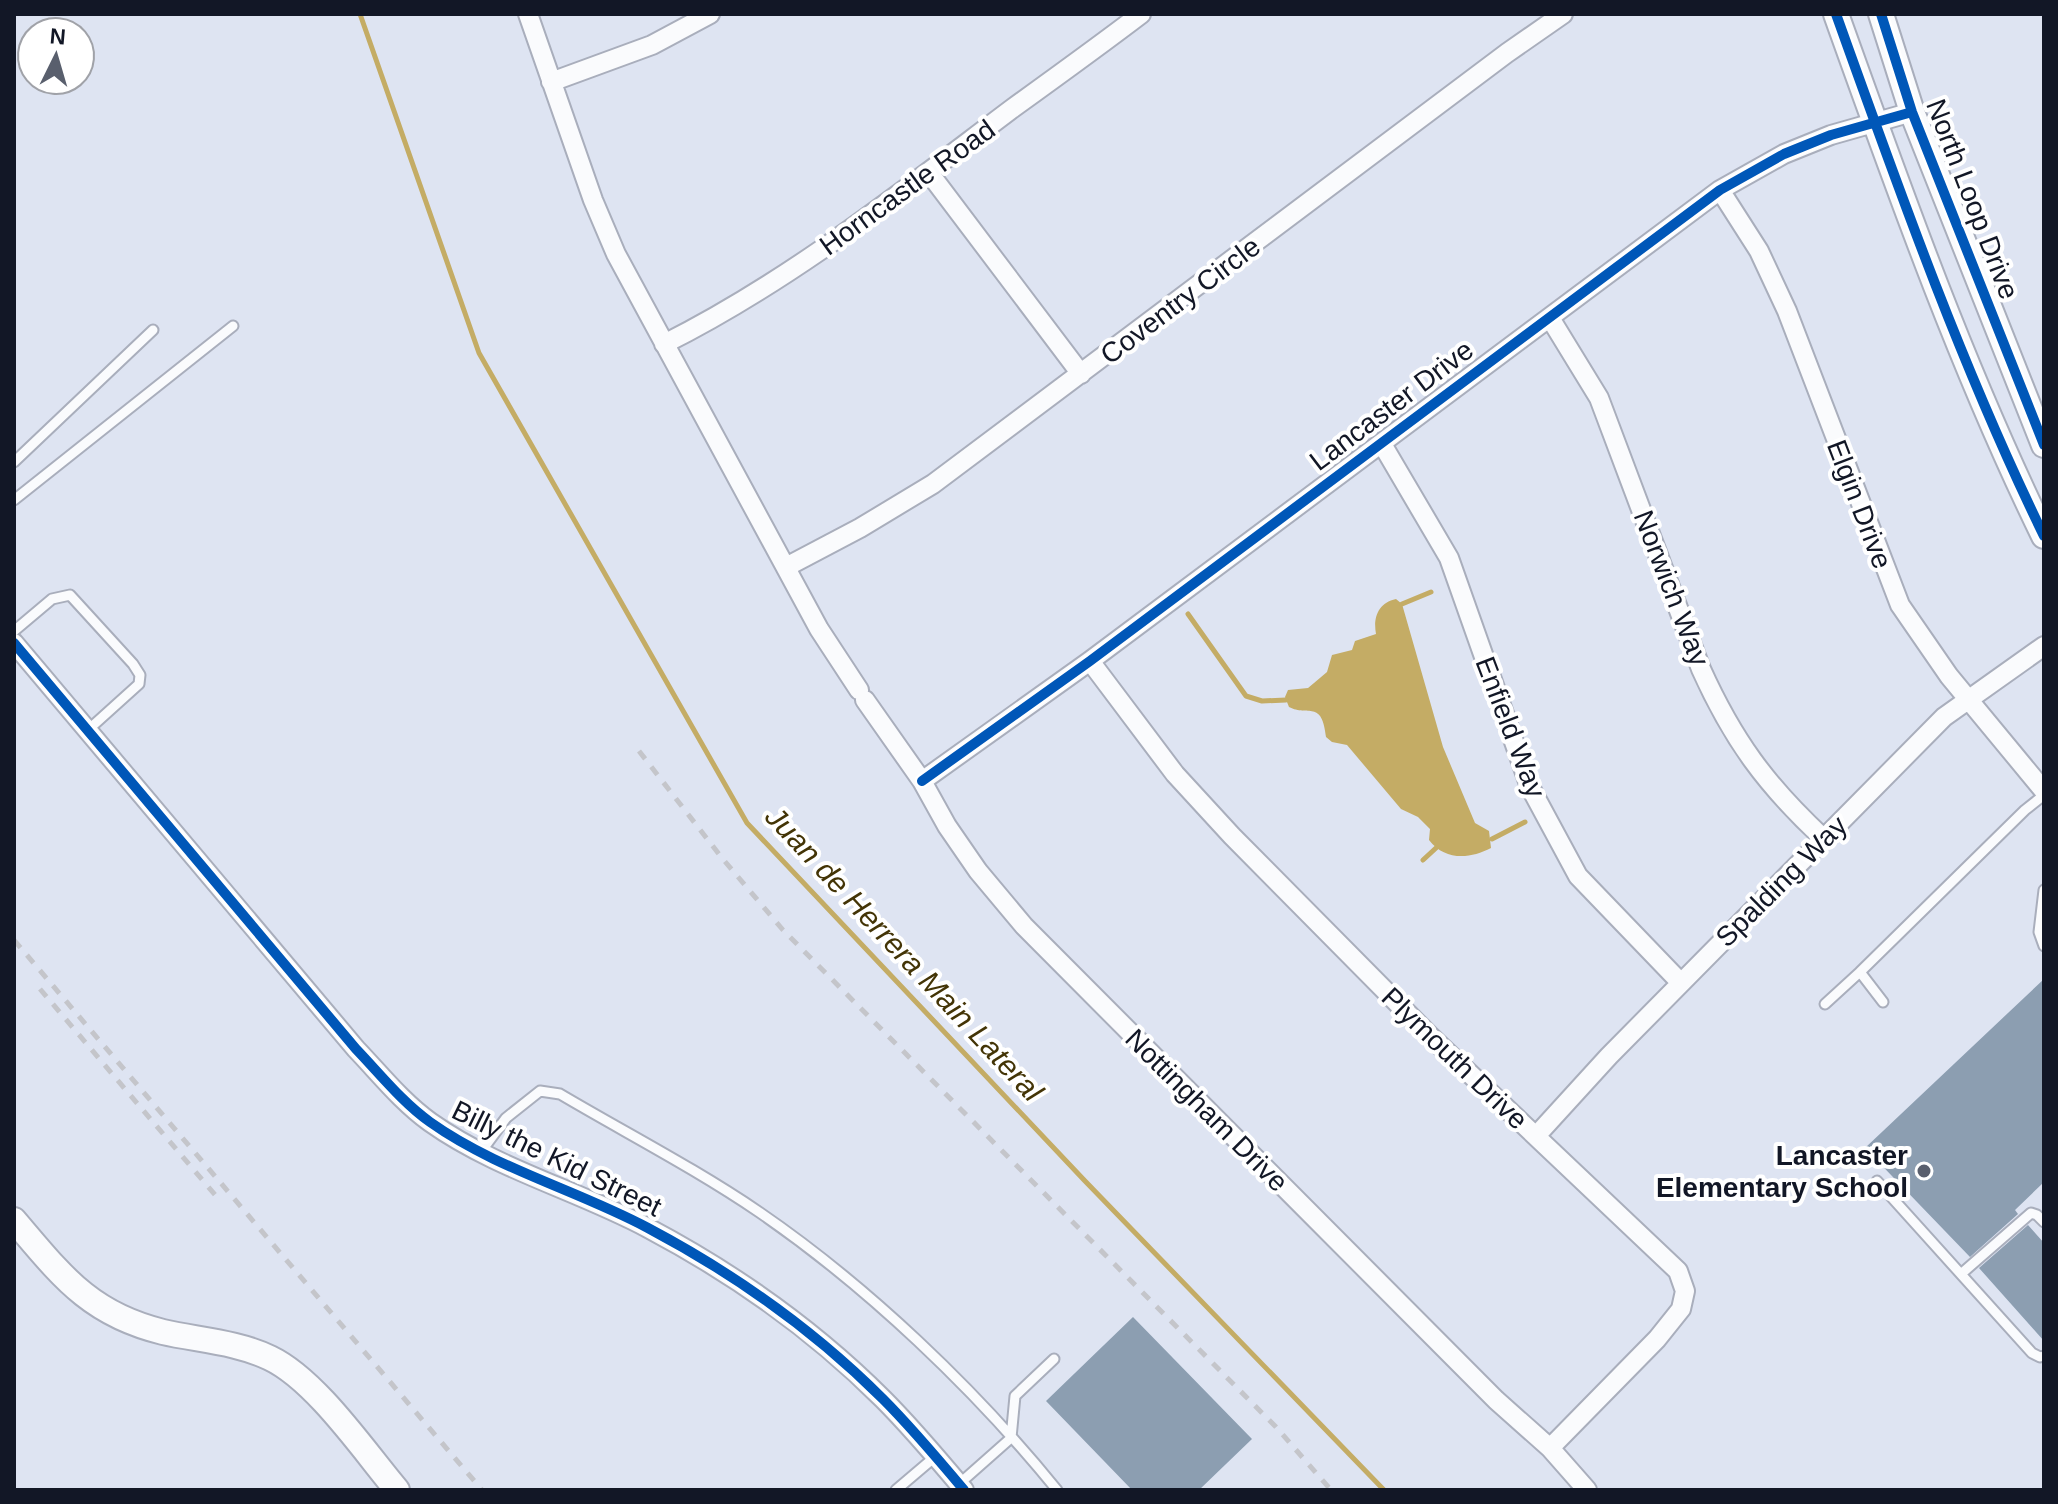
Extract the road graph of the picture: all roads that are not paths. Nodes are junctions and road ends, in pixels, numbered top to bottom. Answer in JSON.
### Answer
{"nodes":[{"id":1,"x":528,"y":14,"type":"edge"},
{"id":2,"x":710,"y":14,"type":"edge"},
{"id":3,"x":1141,"y":14,"type":"edge"},
{"id":4,"x":1563,"y":14,"type":"edge"},
{"id":5,"x":1836,"y":14,"type":"edge"},
{"id":6,"x":1881,"y":14,"type":"edge"},
{"id":7,"x":551,"y":82,"type":"junction"},
{"id":8,"x":1912,"y":112,"type":"junction"},
{"id":9,"x":1875,"y":123,"type":"junction"},
{"id":10,"x":930,"y":174,"type":"junction"},
{"id":11,"x":1720,"y":190,"type":"junction"},
{"id":12,"x":1550,"y":318,"type":"junction"},
{"id":13,"x":233,"y":326,"type":"dead end"},
{"id":14,"x":153,"y":330,"type":"dead end"},
{"id":15,"x":664,"y":344,"type":"junction"},
{"id":16,"x":1081,"y":374,"type":"junction"},
{"id":17,"x":1382,"y":444,"type":"junction"},
{"id":18,"x":2044,"y":445,"type":"edge"},
{"id":19,"x":14,"y":462,"type":"edge"},
{"id":20,"x":14,"y":500,"type":"edge"},
{"id":21,"x":2044,"y":536,"type":"edge"},
{"id":22,"x":786,"y":567,"type":"junction"},
{"id":23,"x":14,"y":631,"type":"edge"},
{"id":24,"x":14,"y":643,"type":"edge"},
{"id":25,"x":2044,"y":646,"type":"edge"},
{"id":26,"x":1090,"y":661,"type":"junction"},
{"id":27,"x":1969,"y":698,"type":"junction"},
{"id":28,"x":88,"y":730,"type":"junction"},
{"id":29,"x":922,"y":781,"type":"junction"},
{"id":30,"x":2044,"y":793,"type":"edge"},
{"id":31,"x":1823,"y":838,"type":"junction"},
{"id":32,"x":2044,"y":890,"type":"edge"},
{"id":33,"x":2044,"y":946,"type":"edge"},
{"id":34,"x":1860,"y":972,"type":"junction"},
{"id":35,"x":1681,"y":983,"type":"junction"},
{"id":36,"x":1883,"y":1002,"type":"dead end"},
{"id":37,"x":1825,"y":1004,"type":"dead end"},
{"id":38,"x":1536,"y":1136,"type":"junction"},
{"id":39,"x":480,"y":1153,"type":"junction"},
{"id":40,"x":1877,"y":1181,"type":"dead end"},
{"id":41,"x":14,"y":1220,"type":"edge"},
{"id":42,"x":2044,"y":1222,"type":"edge"},
{"id":43,"x":1961,"y":1274,"type":"junction"},
{"id":44,"x":2044,"y":1356,"type":"edge"},
{"id":45,"x":1054,"y":1359,"type":"dead end"},
{"id":46,"x":1011,"y":1438,"type":"junction"},
{"id":47,"x":1550,"y":1448,"type":"junction"},
{"id":48,"x":936,"y":1456,"type":"junction"},
{"id":49,"x":962,"y":1487,"type":"edge"},
{"id":50,"x":397,"y":1490,"type":"edge"},
{"id":51,"x":896,"y":1490,"type":"edge"},
{"id":52,"x":1057,"y":1490,"type":"edge"},
{"id":53,"x":1587,"y":1490,"type":"edge"}],
"edges":[{"from":1,"to":7,"type":"street"},
{"from":2,"to":7,"type":"street"},
{"from":3,"to":10,"type":"street","name":"Horncastle Road"},
{"from":4,"to":16,"type":"street","name":"Coventry Circle"},
{"from":5,"to":9,"type":"main road"},
{"from":6,"to":8,"type":"main road","name":"North Loop Drive"},
{"from":7,"to":15,"type":"street"},
{"from":8,"to":9,"type":"street","name":"Lancaster Drive"},
{"from":8,"to":18,"type":"main road","name":"North Loop Drive"},
{"from":9,"to":11,"type":"street","name":"Lancaster Drive"},
{"from":9,"to":21,"type":"main road"},
{"from":10,"to":15,"type":"street","name":"Horncastle Road"},
{"from":10,"to":16,"type":"street"},
{"from":11,"to":12,"type":"street","name":"Lancaster Drive"},
{"from":11,"to":27,"type":"street","name":"Elgin Drive"},
{"from":12,"to":17,"type":"street","name":"Lancaster Drive"},
{"from":12,"to":31,"type":"street","name":"Norwich Way"},
{"from":13,"to":20,"type":"lane"},
{"from":14,"to":19,"type":"lane"},
{"from":15,"to":22,"type":"street"},
{"from":16,"to":22,"type":"street","name":"Coventry Circle"},
{"from":17,"to":26,"type":"street","name":"Lancaster Drive"},
{"from":17,"to":35,"type":"street","name":"Enfield Way"},
{"from":22,"to":29,"type":"street","name":"Nottingham Drive"},
{"from":23,"to":28,"type":"lane"},
{"from":24,"to":28,"type":"street","name":"Billy the Kid Street"},
{"from":25,"to":27,"type":"street","name":"Spalding Way"},
{"from":26,"to":29,"type":"street","name":"Lancaster Drive"},
{"from":26,"to":38,"type":"street","name":"Plymouth Drive"},
{"from":27,"to":30,"type":"street","name":"Elgin Drive"},
{"from":27,"to":31,"type":"street","name":"Spalding Way"},
{"from":28,"to":39,"type":"street","name":"Billy the Kid Street"},
{"from":29,"to":47,"type":"street","name":"Nottingham Drive"},
{"from":30,"to":34,"type":"lane"},
{"from":31,"to":35,"type":"street","name":"Spalding Way"},
{"from":32,"to":33,"type":"lane"},
{"from":34,"to":36,"type":"lane"},
{"from":34,"to":37,"type":"lane"},
{"from":35,"to":38,"type":"street","name":"Spalding Way"},
{"from":38,"to":47,"type":"street","name":"Plymouth Drive"},
{"from":39,"to":46,"type":"lane"},
{"from":39,"to":48,"type":"street","name":"Billy the Kid Street"},
{"from":40,"to":43,"type":"lane"},
{"from":41,"to":50,"type":"main road"},
{"from":42,"to":43,"type":"lane"},
{"from":43,"to":44,"type":"lane"},
{"from":45,"to":46,"type":"lane"},
{"from":46,"to":49,"type":"lane"},
{"from":46,"to":52,"type":"lane"},
{"from":47,"to":53,"type":"street","name":"Nottingham Drive"},
{"from":48,"to":49,"type":"street","name":"Billy the Kid Street"},
{"from":48,"to":51,"type":"lane"}]}
